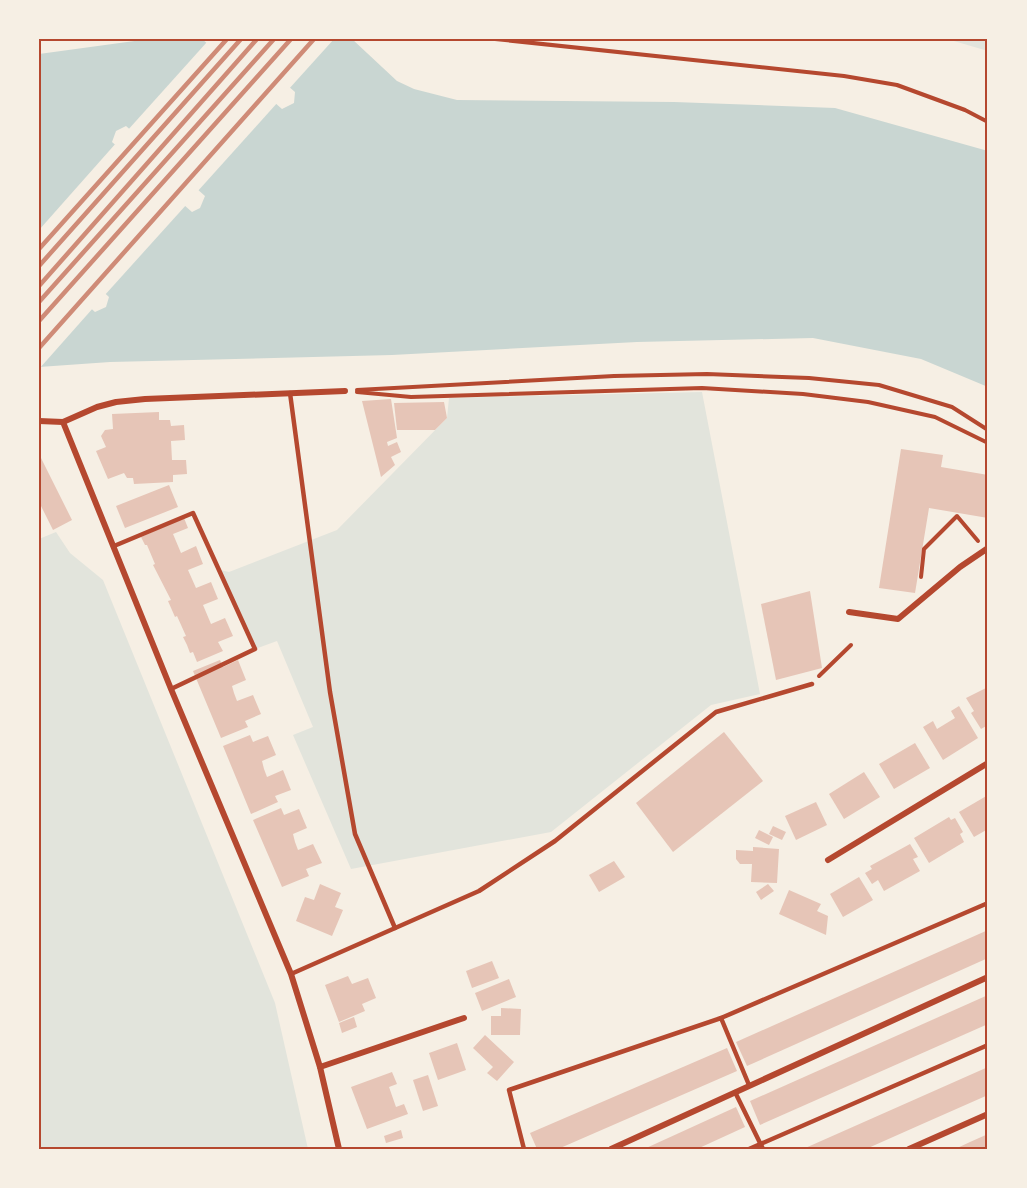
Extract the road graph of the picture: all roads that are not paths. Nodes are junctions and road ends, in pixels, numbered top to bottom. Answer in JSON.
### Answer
{"nodes":[{"id":1,"x":345,"y":391,"type":"road end"},
{"id":2,"x":290,"y":393,"type":"junction"},
{"id":3,"x":39,"y":421,"type":"edge"},
{"id":4,"x":63,"y":422,"type":"junction"},
{"id":5,"x":114,"y":546,"type":"junction"},
{"id":6,"x":987,"y":549,"type":"edge"},
{"id":7,"x":849,"y":612,"type":"dead end"},
{"id":8,"x":812,"y":684,"type":"road end"},
{"id":9,"x":171,"y":689,"type":"junction"},
{"id":10,"x":988,"y":763,"type":"edge"},
{"id":11,"x":828,"y":860,"type":"dead end"},
{"id":12,"x":988,"y":903,"type":"edge"},
{"id":13,"x":395,"y":928,"type":"junction"},
{"id":14,"x":291,"y":974,"type":"junction"},
{"id":15,"x":988,"y":977,"type":"edge"},
{"id":16,"x":464,"y":1018,"type":"dead end"},
{"id":17,"x":721,"y":1018,"type":"junction"},
{"id":18,"x":988,"y":1045,"type":"edge"},
{"id":19,"x":320,"y":1067,"type":"junction"},
{"id":20,"x":749,"y":1084,"type":"junction"},
{"id":21,"x":735,"y":1092,"type":"junction"},
{"id":22,"x":988,"y":1113,"type":"edge"},
{"id":23,"x":762,"y":1147,"type":"edge"},
{"id":24,"x":614,"y":1148,"type":"edge"},
{"id":25,"x":339,"y":1149,"type":"edge"},
{"id":26,"x":524,"y":1149,"type":"edge"},
{"id":27,"x":749,"y":1149,"type":"edge"},
{"id":28,"x":909,"y":1149,"type":"edge"}],
"edges":[{"from":1,"to":2,"type":"street"},
{"from":2,"to":4,"type":"street"},
{"from":2,"to":13,"type":"lane"},
{"from":3,"to":4,"type":"street"},
{"from":4,"to":5,"type":"street"},
{"from":5,"to":9,"type":"street"},
{"from":5,"to":9,"type":"lane"},
{"from":6,"to":7,"type":"street"},
{"from":8,"to":13,"type":"lane"},
{"from":9,"to":14,"type":"street"},
{"from":10,"to":11,"type":"street"},
{"from":12,"to":17,"type":"lane"},
{"from":13,"to":14,"type":"lane"},
{"from":14,"to":19,"type":"street"},
{"from":15,"to":20,"type":"street"},
{"from":16,"to":19,"type":"street"},
{"from":17,"to":20,"type":"lane"},
{"from":17,"to":26,"type":"lane"},
{"from":18,"to":23,"type":"lane"},
{"from":19,"to":25,"type":"street"},
{"from":20,"to":21,"type":"street"},
{"from":21,"to":23,"type":"lane"},
{"from":21,"to":24,"type":"street"},
{"from":22,"to":28,"type":"street"},
{"from":23,"to":27,"type":"lane"}]}
